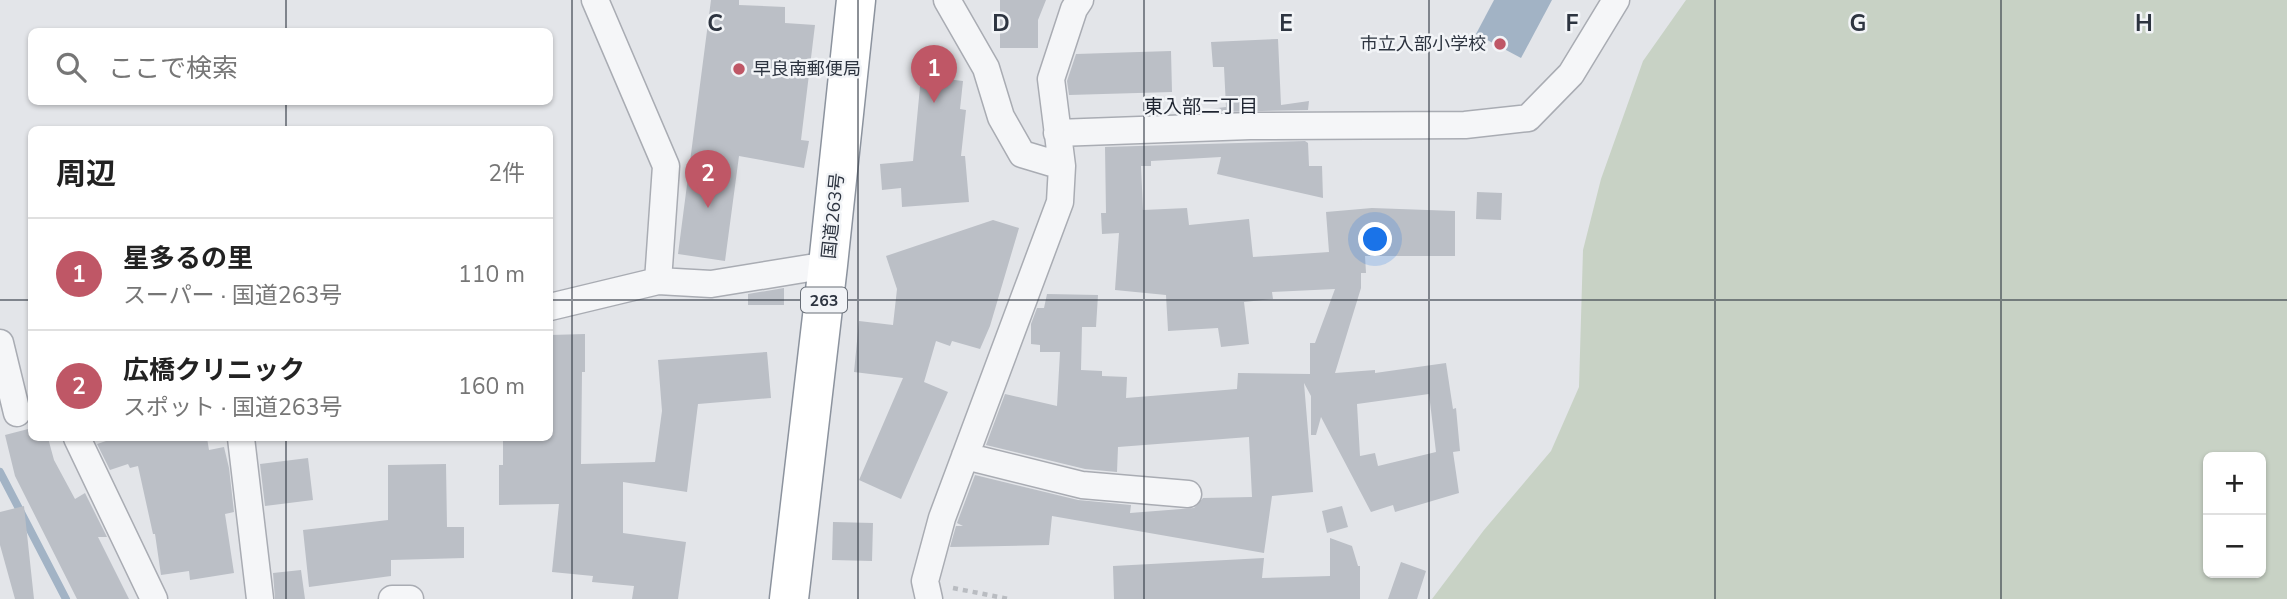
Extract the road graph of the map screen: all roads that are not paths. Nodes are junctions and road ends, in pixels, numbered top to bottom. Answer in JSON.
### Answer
{"nodes":[{"id":1,"x":594,"y":0,"type":"edge"},
{"id":2,"x":856,"y":0,"type":"edge"},
{"id":3,"x":1080,"y":0,"type":"edge"},
{"id":4,"x":1616,"y":0,"type":"edge"},
{"id":5,"x":952,"y":3,"type":"edge"},
{"id":6,"x":1058,"y":133,"type":"junction"},
{"id":7,"x":1062,"y":166,"type":"junction"},
{"id":8,"x":828,"y":265,"type":"junction"},
{"id":9,"x":658,"y":281,"type":"junction"},
{"id":10,"x":553,"y":306,"type":"edge"},
{"id":11,"x":0,"y":342,"type":"edge"},
{"id":12,"x":16,"y":414,"type":"edge"},
{"id":13,"x":78,"y":441,"type":"edge"},
{"id":14,"x":241,"y":441,"type":"edge"},
{"id":15,"x":965,"y":456,"type":"junction"},
{"id":16,"x":1188,"y":494,"type":"dead end"},
{"id":17,"x":154,"y":599,"type":"edge"},
{"id":18,"x":260,"y":599,"type":"edge"},
{"id":19,"x":393,"y":599,"type":"edge"},
{"id":20,"x":411,"y":599,"type":"edge"},
{"id":21,"x":789,"y":599,"type":"edge"},
{"id":22,"x":929,"y":599,"type":"edge"}],
"edges":[{"from":1,"to":9,"type":"street"},
{"from":2,"to":8,"type":"highway","name":"国道263号","number":"263"},
{"from":3,"to":6,"type":"street"},
{"from":4,"to":6,"type":"street"},
{"from":5,"to":7,"type":"street"},
{"from":6,"to":7,"type":"street"},
{"from":7,"to":15,"type":"street"},
{"from":8,"to":9,"type":"street"},
{"from":8,"to":21,"type":"highway","name":"国道263号","number":"263"},
{"from":9,"to":10,"type":"street"},
{"from":11,"to":12,"type":"street"},
{"from":13,"to":17,"type":"street"},
{"from":14,"to":18,"type":"street"},
{"from":15,"to":16,"type":"street"},
{"from":15,"to":22,"type":"street"},
{"from":19,"to":20,"type":"street"}]}
